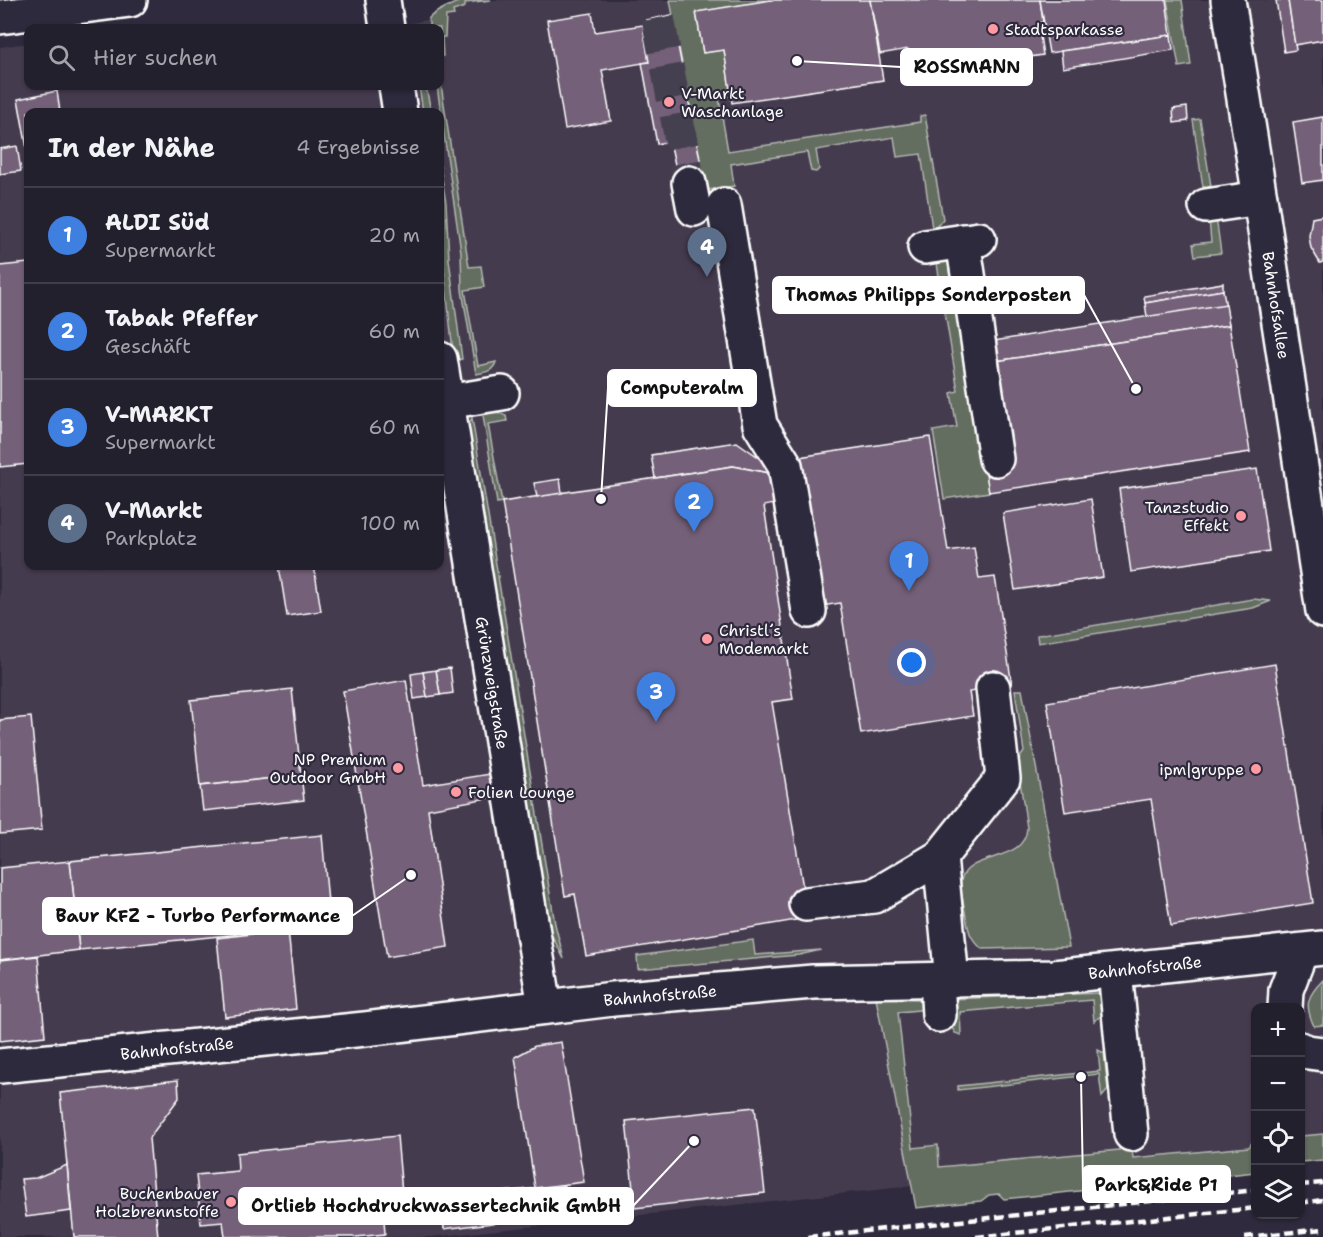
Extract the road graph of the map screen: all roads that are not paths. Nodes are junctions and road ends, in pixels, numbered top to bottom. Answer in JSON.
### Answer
{"nodes":[{"id":1,"x":130,"y":0,"type":"edge"},
{"id":2,"x":383,"y":0,"type":"edge"},
{"id":3,"x":1228,"y":0,"type":"edge"},
{"id":4,"x":0,"y":17,"type":"edge"},
{"id":5,"x":386,"y":24,"type":"edge"},
{"id":6,"x":397,"y":90,"type":"edge"},
{"id":7,"x":399,"y":108,"type":"edge"},
{"id":8,"x":1260,"y":198,"type":"junction"},
{"id":9,"x":702,"y":199,"type":"tunnel mouth"},
{"id":10,"x":1206,"y":206,"type":"dead end"},
{"id":11,"x":925,"y":247,"type":"dead end"},
{"id":12,"x":444,"y":388,"type":"edge"},
{"id":13,"x":502,"y":393,"type":"dead end"},
{"id":14,"x":446,"y":402,"type":"junction"},
{"id":15,"x":996,"y":459,"type":"dead end"},
{"id":16,"x":809,"y":611,"type":"dead end"},
{"id":17,"x":1323,"y":611,"type":"edge"},
{"id":18,"x":993,"y":688,"type":"dead end"},
{"id":19,"x":940,"y":857,"type":"junction"},
{"id":20,"x":806,"y":904,"type":"dead end"},
{"id":21,"x":1312,"y":950,"type":"edge"},
{"id":22,"x":1115,"y":971,"type":"junction"},
{"id":23,"x":944,"y":980,"type":"junction"},
{"id":24,"x":1285,"y":1003,"type":"edge"},
{"id":25,"x":545,"y":1007,"type":"junction"},
{"id":26,"x":939,"y":1015,"type":"dead end"},
{"id":27,"x":1305,"y":1051,"type":"edge"},
{"id":28,"x":1323,"y":1054,"type":"edge"},
{"id":29,"x":0,"y":1066,"type":"edge"},
{"id":30,"x":1131,"y":1134,"type":"dead end"}],
"edges":[{"from":1,"to":4,"type":"street"},
{"from":2,"to":5,"type":"street"},
{"from":3,"to":8,"type":"street","name":"Bahnhofsallee"},
{"from":6,"to":7,"type":"street"},
{"from":8,"to":10,"type":"street"},
{"from":8,"to":17,"type":"street","name":"Bahnhofsallee"},
{"from":9,"to":16,"type":"street"},
{"from":11,"to":15,"type":"street"},
{"from":12,"to":14,"type":"street","name":"Grünzweigstraße"},
{"from":13,"to":14,"type":"street"},
{"from":14,"to":25,"type":"street","name":"Grünzweigstraße"},
{"from":18,"to":19,"type":"street"},
{"from":19,"to":20,"type":"street"},
{"from":19,"to":23,"type":"street"},
{"from":21,"to":22,"type":"street","name":"Bahnhofstraße"},
{"from":21,"to":24,"type":"street"},
{"from":22,"to":23,"type":"street","name":"Bahnhofstraße"},
{"from":22,"to":30,"type":"street"},
{"from":23,"to":25,"type":"street","name":"Bahnhofstraße"},
{"from":23,"to":26,"type":"street"},
{"from":25,"to":29,"type":"street","name":"Bahnhofstraße"},
{"from":27,"to":28,"type":"street"}]}
